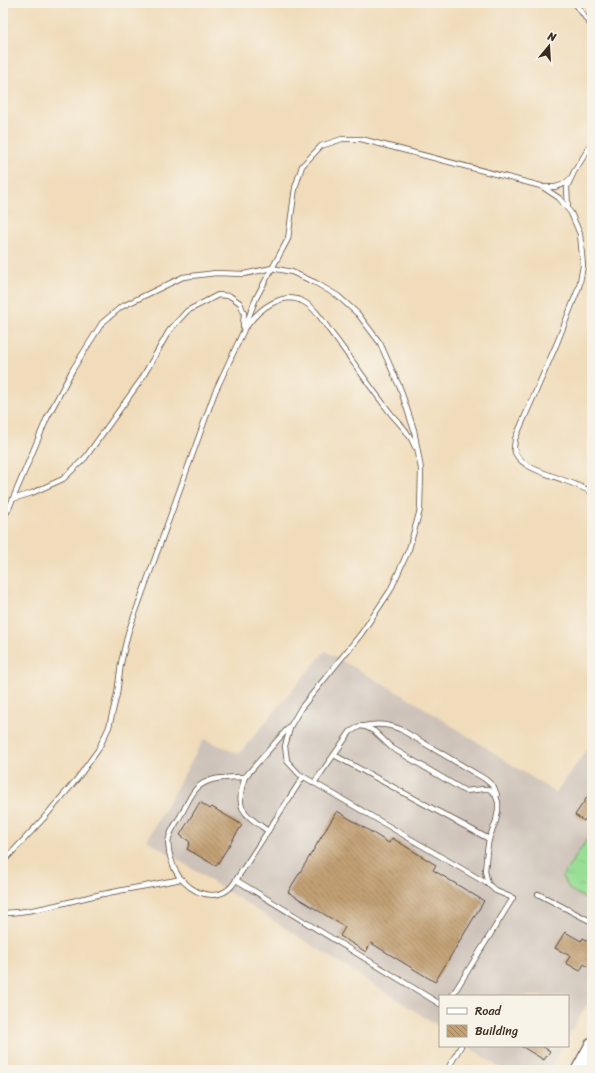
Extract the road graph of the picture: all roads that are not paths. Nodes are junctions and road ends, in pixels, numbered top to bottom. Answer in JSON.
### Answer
{"nodes":[{"id":1,"x":575,"y":3,"type":"edge"},
{"id":2,"x":592,"y":27,"type":"edge"},
{"id":3,"x":592,"y":143,"type":"edge"},
{"id":4,"x":572,"y":177,"type":"junction"},
{"id":5,"x":541,"y":186,"type":"junction"},
{"id":6,"x":569,"y":210,"type":"junction"},
{"id":7,"x":272,"y":268,"type":"junction"},
{"id":8,"x":243,"y":332,"type":"junction"},
{"id":9,"x":419,"y":455,"type":"junction"},
{"id":10,"x":592,"y":492,"type":"edge"},
{"id":11,"x":13,"y":499,"type":"junction"},
{"id":12,"x":3,"y":519,"type":"edge"},
{"id":13,"x":291,"y":724,"type":"junction"},
{"id":14,"x":360,"y":726,"type":"junction"},
{"id":15,"x":334,"y":755,"type":"junction"},
{"id":16,"x":245,"y":777,"type":"junction"},
{"id":17,"x":303,"y":777,"type":"junction"},
{"id":18,"x":314,"y":783,"type":"junction"},
{"id":19,"x":498,"y":802,"type":"junction"},
{"id":20,"x":268,"y":831,"type":"junction"},
{"id":21,"x":489,"y":840,"type":"junction"},
{"id":22,"x":3,"y":862,"type":"edge"},
{"id":23,"x":181,"y":879,"type":"junction"},
{"id":24,"x":236,"y":880,"type":"junction"},
{"id":25,"x":488,"y":884,"type":"junction"},
{"id":26,"x":538,"y":894,"type":"dead end"},
{"id":27,"x":3,"y":913,"type":"edge"},
{"id":28,"x":592,"y":922,"type":"edge"},
{"id":29,"x":453,"y":995,"type":"edge"},
{"id":30,"x":439,"y":1003,"type":"edge"},
{"id":31,"x":592,"y":1044,"type":"edge"},
{"id":32,"x":460,"y":1047,"type":"edge"},
{"id":33,"x":447,"y":1070,"type":"edge"},
{"id":34,"x":578,"y":1070,"type":"edge"}],
"edges":[{"from":1,"to":2,"type":"lane"},
{"from":3,"to":4,"type":"lane"},
{"from":4,"to":5,"type":"lane"},
{"from":4,"to":6,"type":"lane"},
{"from":5,"to":6,"type":"lane"},
{"from":5,"to":7,"type":"lane"},
{"from":6,"to":10,"type":"lane"},
{"from":7,"to":8,"type":"lane"},
{"from":7,"to":9,"type":"lane"},
{"from":7,"to":11,"type":"lane"},
{"from":8,"to":9,"type":"lane"},
{"from":8,"to":11,"type":"lane"},
{"from":8,"to":22,"type":"lane"},
{"from":9,"to":13,"type":"lane"},
{"from":11,"to":12,"type":"lane"},
{"from":13,"to":16,"type":"lane"},
{"from":13,"to":17,"type":"lane"},
{"from":14,"to":15,"type":"lane"},
{"from":14,"to":19,"type":"lane"},
{"from":14,"to":19,"type":"lane"},
{"from":15,"to":18,"type":"lane"},
{"from":15,"to":21,"type":"lane"},
{"from":16,"to":20,"type":"lane"},
{"from":16,"to":23,"type":"lane"},
{"from":17,"to":18,"type":"lane"},
{"from":17,"to":20,"type":"lane"},
{"from":18,"to":25,"type":"lane"},
{"from":19,"to":21,"type":"lane"},
{"from":20,"to":24,"type":"lane"},
{"from":21,"to":25,"type":"lane"},
{"from":23,"to":24,"type":"lane"},
{"from":23,"to":27,"type":"lane"},
{"from":24,"to":30,"type":"lane"},
{"from":25,"to":29,"type":"lane"},
{"from":26,"to":28,"type":"lane"},
{"from":31,"to":34,"type":"main road"},
{"from":32,"to":33,"type":"lane"}]}
